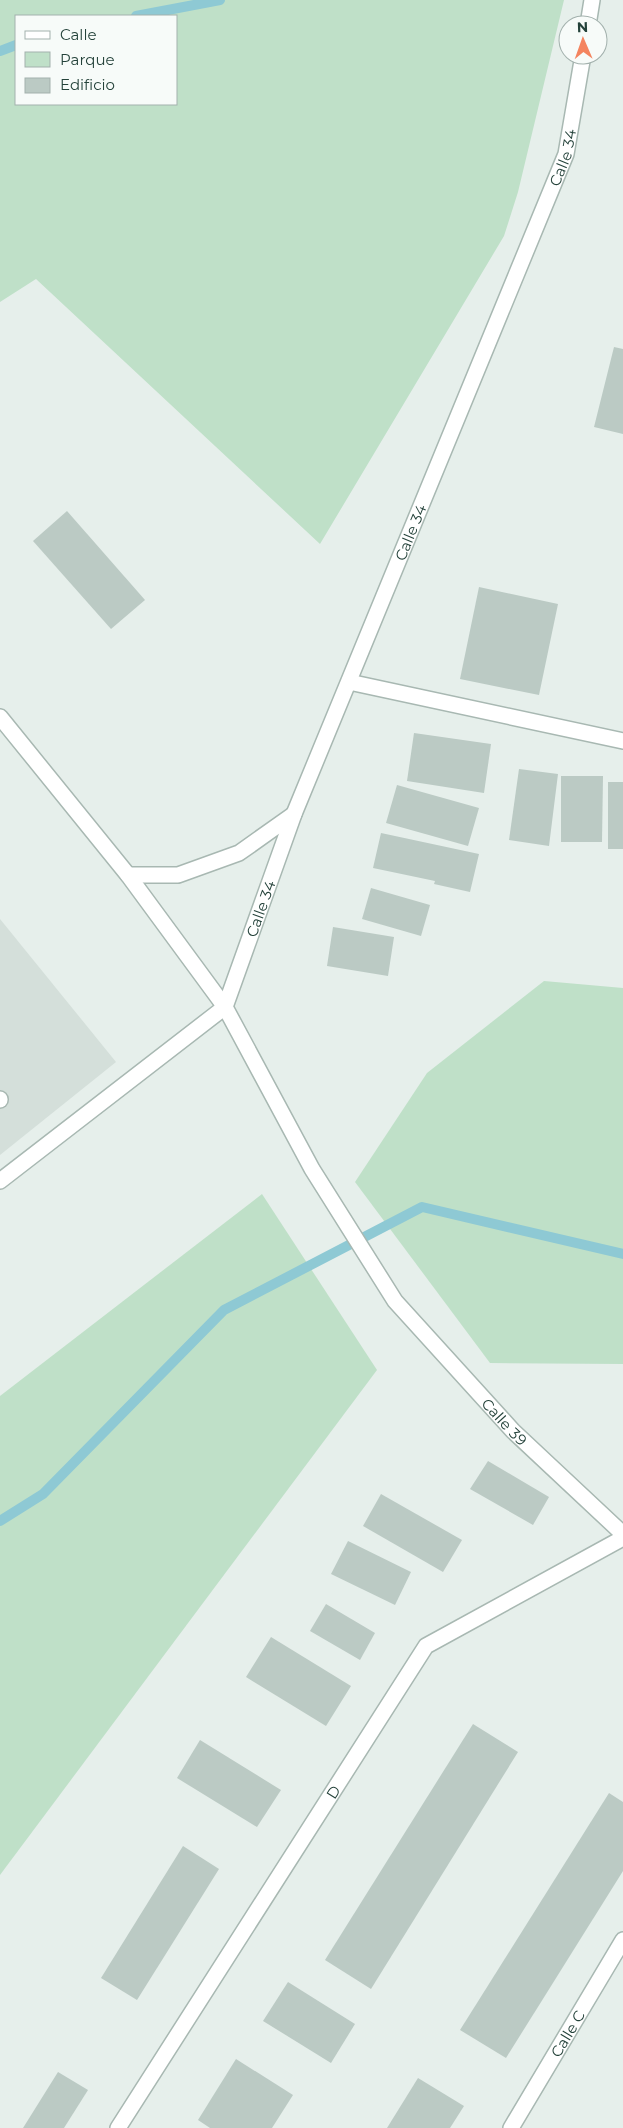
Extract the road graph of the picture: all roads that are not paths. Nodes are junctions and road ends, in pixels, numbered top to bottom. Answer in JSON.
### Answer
{"nodes":[{"id":1,"x":592,"y":0,"type":"edge"},
{"id":2,"x":590,"y":15,"type":"edge"},
{"id":3,"x":581,"y":65,"type":"edge"},
{"id":4,"x":349,"y":682,"type":"junction"},
{"id":5,"x":0,"y":717,"type":"edge"},
{"id":6,"x":623,"y":741,"type":"edge"},
{"id":7,"x":294,"y":814,"type":"junction"},
{"id":8,"x":128,"y":875,"type":"junction"},
{"id":9,"x":225,"y":1006,"type":"junction"},
{"id":10,"x":0,"y":1181,"type":"edge"},
{"id":11,"x":623,"y":1534,"type":"edge"},
{"id":12,"x":623,"y":1538,"type":"edge"},
{"id":13,"x":623,"y":1940,"type":"edge"},
{"id":14,"x":118,"y":2128,"type":"edge"},
{"id":15,"x":511,"y":2128,"type":"edge"}],
"edges":[{"from":1,"to":2,"type":"street"},
{"from":3,"to":4,"type":"street","name":"Calle 34"},
{"from":4,"to":6,"type":"street"},
{"from":4,"to":7,"type":"street","name":"Calle 34"},
{"from":5,"to":8,"type":"street","name":"Calle 39"},
{"from":7,"to":8,"type":"street"},
{"from":7,"to":9,"type":"street","name":"Calle 34"},
{"from":8,"to":9,"type":"street","name":"Calle 39"},
{"from":9,"to":10,"type":"street"},
{"from":9,"to":11,"type":"street","name":"Calle 39"},
{"from":12,"to":14,"type":"street","name":"D"},
{"from":13,"to":15,"type":"street","name":"Calle C"}]}
